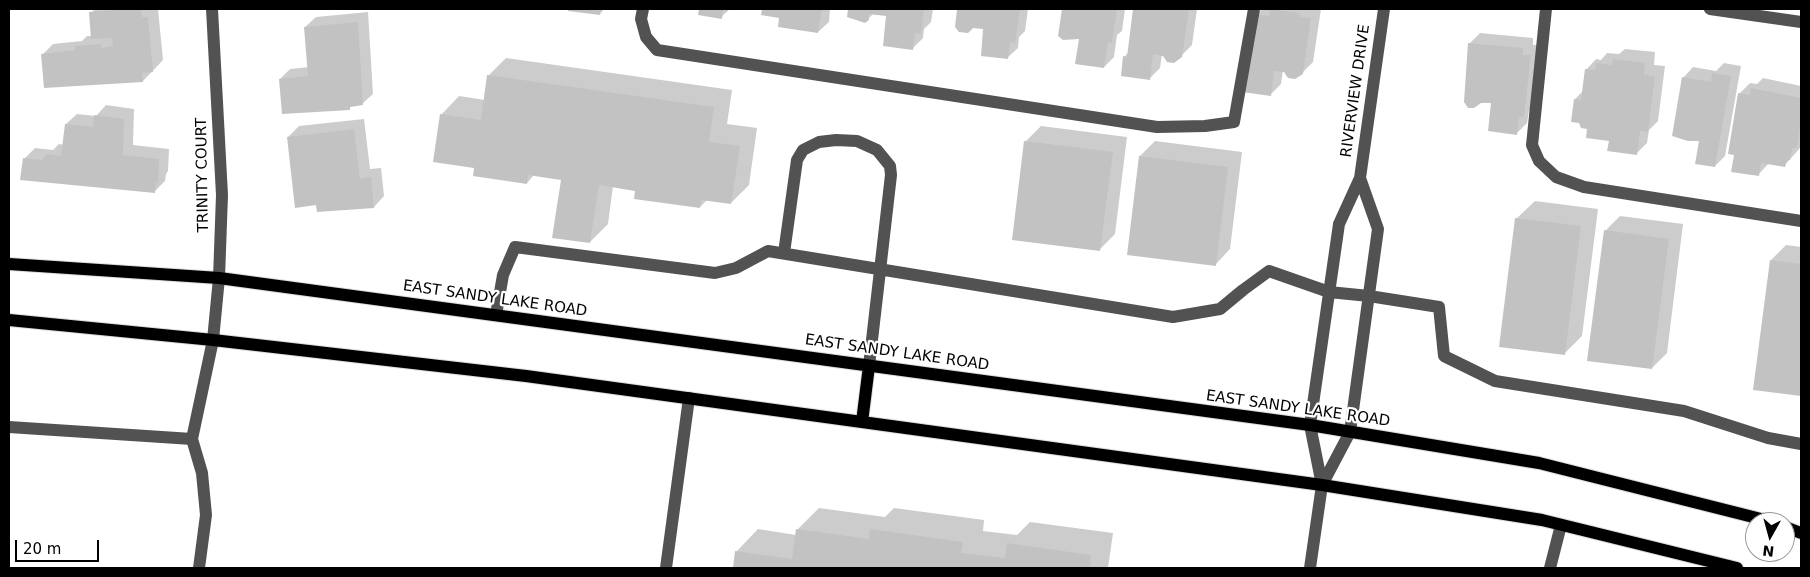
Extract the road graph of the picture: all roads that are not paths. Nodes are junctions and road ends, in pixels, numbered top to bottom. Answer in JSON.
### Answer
{"nodes":[{"id":1,"x":212,"y":9,"type":"edge"},
{"id":2,"x":642,"y":9,"type":"edge"},
{"id":3,"x":1254,"y":9,"type":"edge"},
{"id":4,"x":1384,"y":9,"type":"edge"},
{"id":5,"x":1546,"y":9,"type":"edge"},
{"id":6,"x":1710,"y":9,"type":"edge"},
{"id":7,"x":1801,"y":22,"type":"edge"},
{"id":8,"x":1360,"y":178,"type":"junction"},
{"id":9,"x":1801,"y":221,"type":"edge"},
{"id":10,"x":784,"y":253,"type":"junction"},
{"id":11,"x":9,"y":264,"type":"edge"},
{"id":12,"x":881,"y":269,"type":"junction"},
{"id":13,"x":219,"y":278,"type":"junction"},
{"id":14,"x":1329,"y":292,"type":"junction"},
{"id":15,"x":1369,"y":296,"type":"junction"},
{"id":16,"x":496,"y":315,"type":"junction"},
{"id":17,"x":9,"y":320,"type":"edge"},
{"id":18,"x":213,"y":340,"type":"junction"},
{"id":19,"x":870,"y":366,"type":"junction"},
{"id":20,"x":690,"y":398,"type":"junction"},
{"id":21,"x":862,"y":422,"type":"junction"},
{"id":22,"x":1310,"y":425,"type":"junction"},
{"id":23,"x":9,"y":427,"type":"edge"},
{"id":24,"x":1350,"y":432,"type":"junction"},
{"id":25,"x":192,"y":439,"type":"junction"},
{"id":26,"x":1801,"y":444,"type":"edge"},
{"id":27,"x":1322,"y":485,"type":"junction"},
{"id":28,"x":1745,"y":515,"type":"edge"},
{"id":29,"x":1561,"y":525,"type":"junction"},
{"id":30,"x":199,"y":568,"type":"edge"},
{"id":31,"x":666,"y":568,"type":"edge"},
{"id":32,"x":1310,"y":568,"type":"edge"},
{"id":33,"x":1550,"y":568,"type":"edge"},
{"id":34,"x":1737,"y":568,"type":"edge"}],
"edges":[{"from":1,"to":13,"type":"street","name":"TRINITY COURT"},
{"from":2,"to":3,"type":"street"},
{"from":4,"to":8,"type":"street","name":"RIVERVIEW DRIVE"},
{"from":5,"to":9,"type":"street"},
{"from":6,"to":7,"type":"street"},
{"from":8,"to":14,"type":"street","name":"RIVERVIEW DRIVE"},
{"from":8,"to":15,"type":"street","name":"RIVERVIEW DRIVE"},
{"from":10,"to":12,"type":"street"},
{"from":10,"to":12,"type":"street"},
{"from":10,"to":16,"type":"street"},
{"from":11,"to":13,"type":"main road","name":"EAST SANDY LAKE ROAD"},
{"from":12,"to":14,"type":"street"},
{"from":12,"to":19,"type":"street"},
{"from":13,"to":16,"type":"main road","name":"EAST SANDY LAKE ROAD"},
{"from":13,"to":18,"type":"street","name":"TRINITY COURT"},
{"from":14,"to":15,"type":"street"},
{"from":14,"to":22,"type":"street","name":"RIVERVIEW DRIVE"},
{"from":15,"to":24,"type":"street","name":"RIVERVIEW DRIVE"},
{"from":15,"to":26,"type":"street"},
{"from":16,"to":19,"type":"main road","name":"EAST SANDY LAKE ROAD"},
{"from":17,"to":18,"type":"main road"},
{"from":18,"to":20,"type":"main road"},
{"from":18,"to":25,"type":"street","name":"TRINITY COURT"},
{"from":19,"to":21,"type":"main road"},
{"from":19,"to":22,"type":"main road","name":"EAST SANDY LAKE ROAD"},
{"from":20,"to":21,"type":"main road"},
{"from":20,"to":31,"type":"street"},
{"from":21,"to":27,"type":"main road"},
{"from":22,"to":24,"type":"main road","name":"EAST SANDY LAKE ROAD"},
{"from":22,"to":27,"type":"street","name":"RIVERVIEW DRIVE"},
{"from":23,"to":25,"type":"street"},
{"from":24,"to":27,"type":"street","name":"RIVERVIEW DRIVE"},
{"from":24,"to":28,"type":"main road","name":"EAST SANDY LAKE ROAD"},
{"from":25,"to":30,"type":"street"},
{"from":27,"to":29,"type":"main road"},
{"from":27,"to":32,"type":"street"},
{"from":29,"to":33,"type":"street"},
{"from":29,"to":34,"type":"main road"}]}
